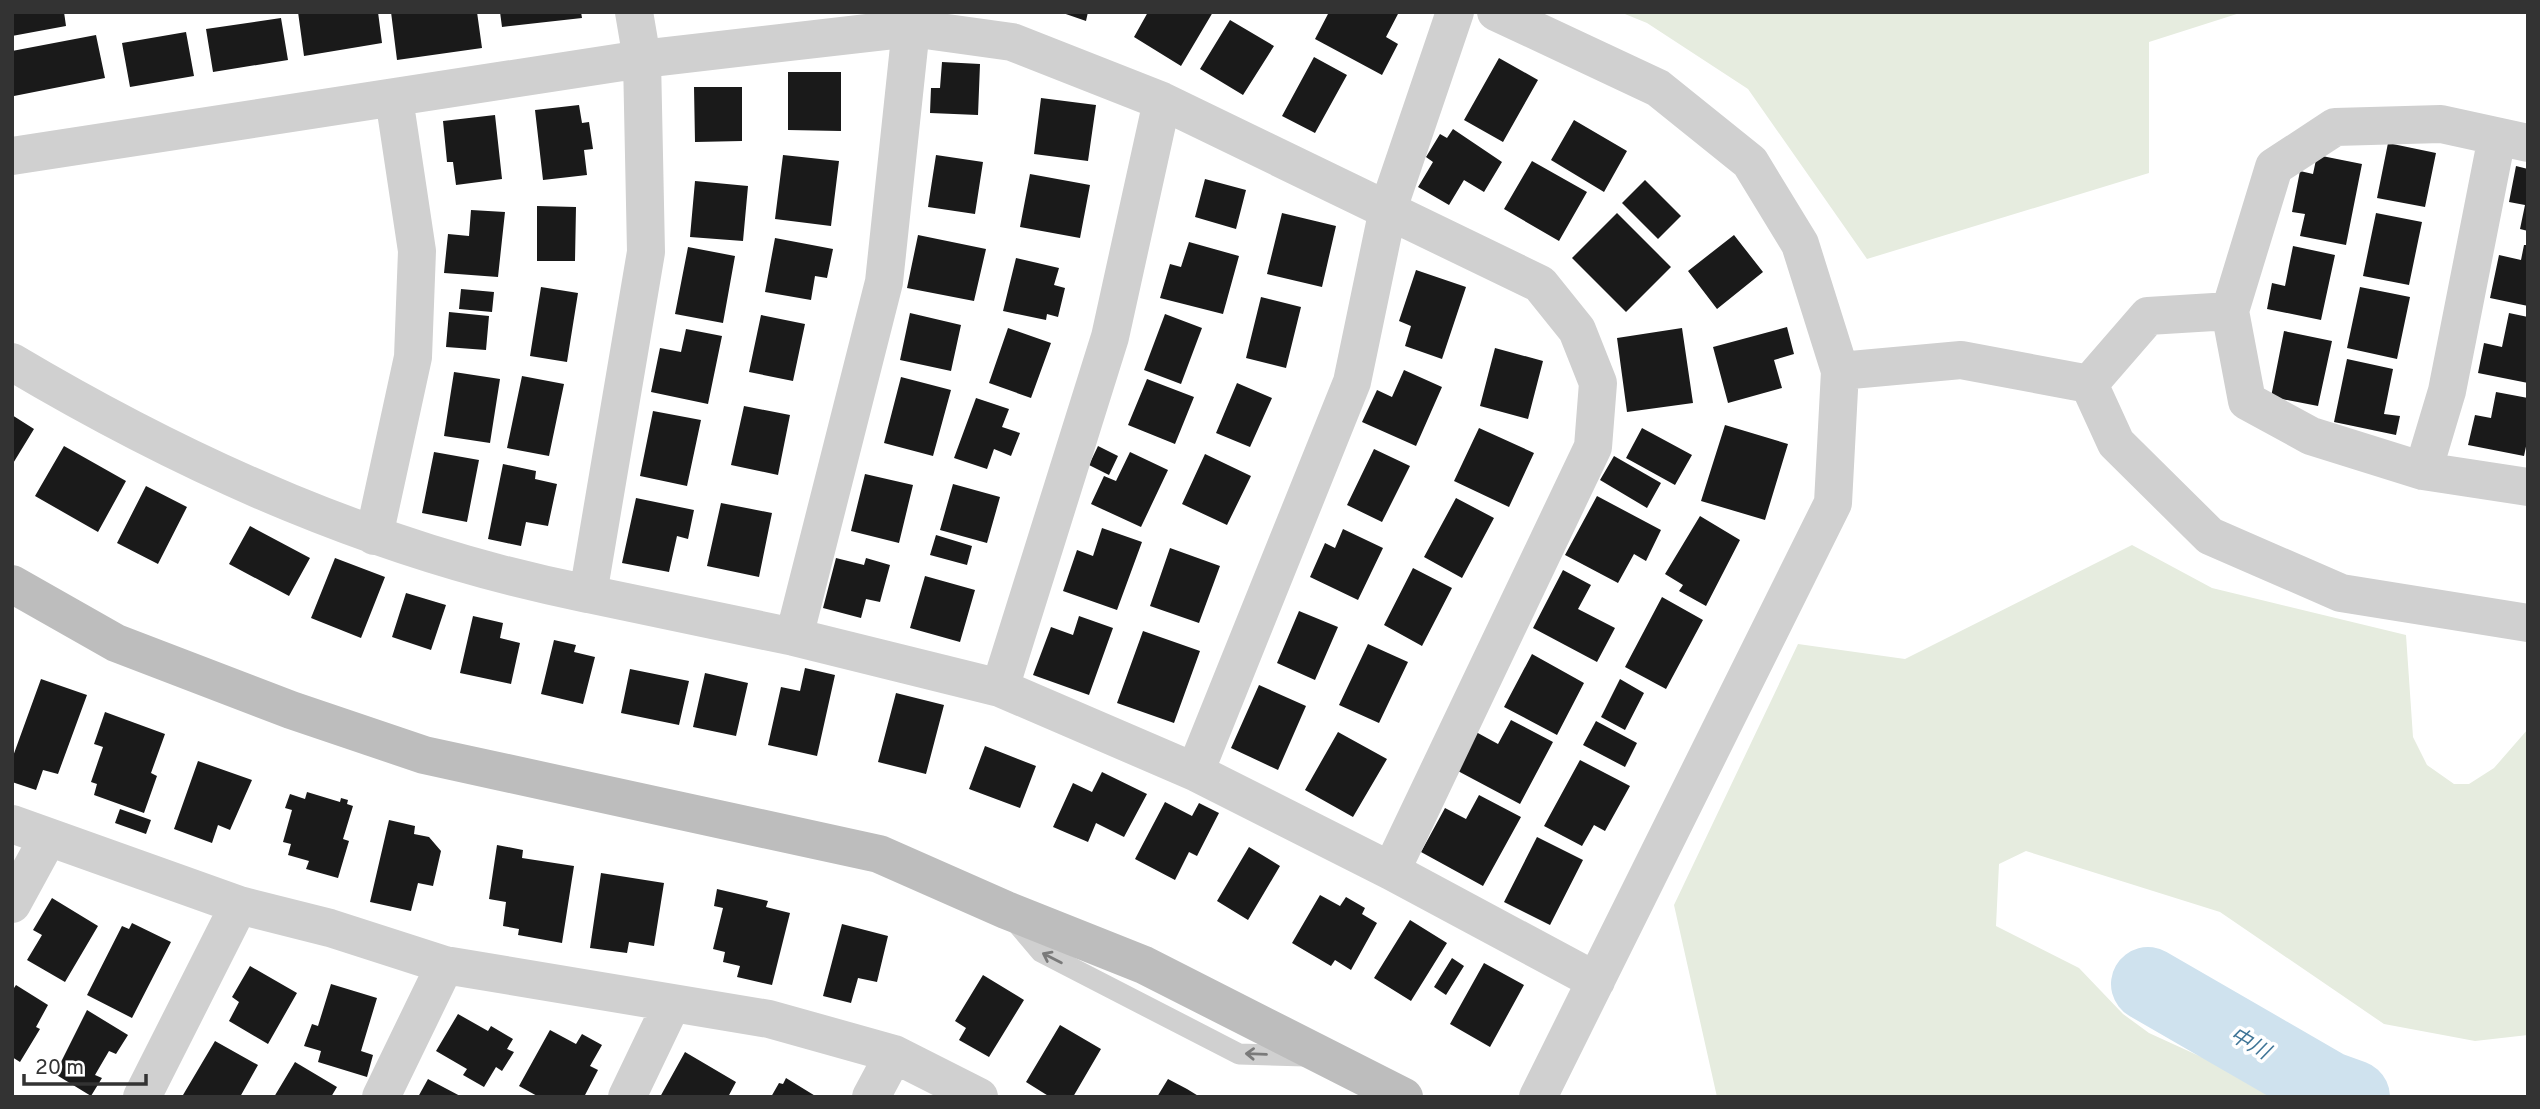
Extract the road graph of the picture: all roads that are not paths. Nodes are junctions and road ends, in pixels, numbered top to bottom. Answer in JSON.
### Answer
{"nodes":[{"id":1,"x":635,"y":12,"type":"edge"},
{"id":2,"x":1455,"y":12,"type":"edge"},
{"id":3,"x":1496,"y":12,"type":"edge"},
{"id":4,"x":911,"y":28,"type":"junction"},
{"id":5,"x":642,"y":59,"type":"junction"},
{"id":6,"x":394,"y":98,"type":"junction"},
{"id":7,"x":1162,"y":101,"type":"junction"},
{"id":8,"x":2512,"y":140,"type":"edge"},
{"id":9,"x":12,"y":156,"type":"edge"},
{"id":10,"x":1388,"y":209,"type":"junction"},
{"id":11,"x":2230,"y":312,"type":"junction"},
{"id":12,"x":12,"y":362,"type":"edge"},
{"id":13,"x":1840,"y":371,"type":"junction"},
{"id":14,"x":2089,"y":384,"type":"junction"},
{"id":15,"x":2423,"y":471,"type":"junction"},
{"id":16,"x":2528,"y":486,"type":"edge"},
{"id":17,"x":374,"y":536,"type":"junction"},
{"id":18,"x":12,"y":584,"type":"edge"},
{"id":19,"x":588,"y":594,"type":"junction"},
{"id":20,"x":2528,"y":623,"type":"edge"},
{"id":21,"x":794,"y":637,"type":"junction"},
{"id":22,"x":1000,"y":688,"type":"junction"},
{"id":23,"x":1195,"y":772,"type":"junction"},
{"id":24,"x":12,"y":824,"type":"edge"},
{"id":25,"x":48,"y":838,"type":"junction"},
{"id":26,"x":1391,"y":871,"type":"junction"},
{"id":27,"x":12,"y":904,"type":"edge"},
{"id":28,"x":239,"y":905,"type":"junction"},
{"id":29,"x":445,"y":965,"type":"junction"},
{"id":30,"x":1596,"y":981,"type":"junction"},
{"id":31,"x":672,"y":1003,"type":"junction"},
{"id":32,"x":894,"y":1054,"type":"junction"},
{"id":33,"x":142,"y":1097,"type":"edge"},
{"id":34,"x":381,"y":1097,"type":"edge"},
{"id":35,"x":627,"y":1097,"type":"edge"},
{"id":36,"x":871,"y":1097,"type":"edge"},
{"id":37,"x":979,"y":1097,"type":"edge"},
{"id":38,"x":1404,"y":1097,"type":"edge"},
{"id":39,"x":1538,"y":1097,"type":"edge"}],
"edges":[{"from":1,"to":5,"type":"street"},
{"from":2,"to":10,"type":"street"},
{"from":3,"to":13,"type":"street"},
{"from":4,"to":5,"type":"street"},
{"from":4,"to":7,"type":"street"},
{"from":4,"to":21,"type":"street"},
{"from":5,"to":6,"type":"street"},
{"from":5,"to":19,"type":"street"},
{"from":6,"to":9,"type":"street"},
{"from":6,"to":17,"type":"street"},
{"from":7,"to":10,"type":"street"},
{"from":7,"to":22,"type":"street"},
{"from":8,"to":11,"type":"street"},
{"from":8,"to":15,"type":"street"},
{"from":10,"to":23,"type":"street"},
{"from":10,"to":26,"type":"street"},
{"from":11,"to":14,"type":"street"},
{"from":11,"to":15,"type":"street"},
{"from":12,"to":17,"type":"street"},
{"from":13,"to":14,"type":"street"},
{"from":13,"to":30,"type":"street"},
{"from":14,"to":20,"type":"street"},
{"from":15,"to":16,"type":"street"},
{"from":17,"to":19,"type":"street"},
{"from":18,"to":38,"type":"street"},
{"from":19,"to":21,"type":"street"},
{"from":21,"to":22,"type":"street"},
{"from":22,"to":23,"type":"street"},
{"from":23,"to":26,"type":"street"},
{"from":24,"to":25,"type":"street"},
{"from":25,"to":27,"type":"street"},
{"from":25,"to":28,"type":"street"},
{"from":26,"to":30,"type":"street"},
{"from":28,"to":29,"type":"street"},
{"from":28,"to":33,"type":"street"},
{"from":29,"to":31,"type":"street"},
{"from":29,"to":34,"type":"street"},
{"from":30,"to":39,"type":"street"},
{"from":31,"to":32,"type":"street"},
{"from":31,"to":35,"type":"street"},
{"from":32,"to":36,"type":"street"},
{"from":32,"to":37,"type":"street"}]}
